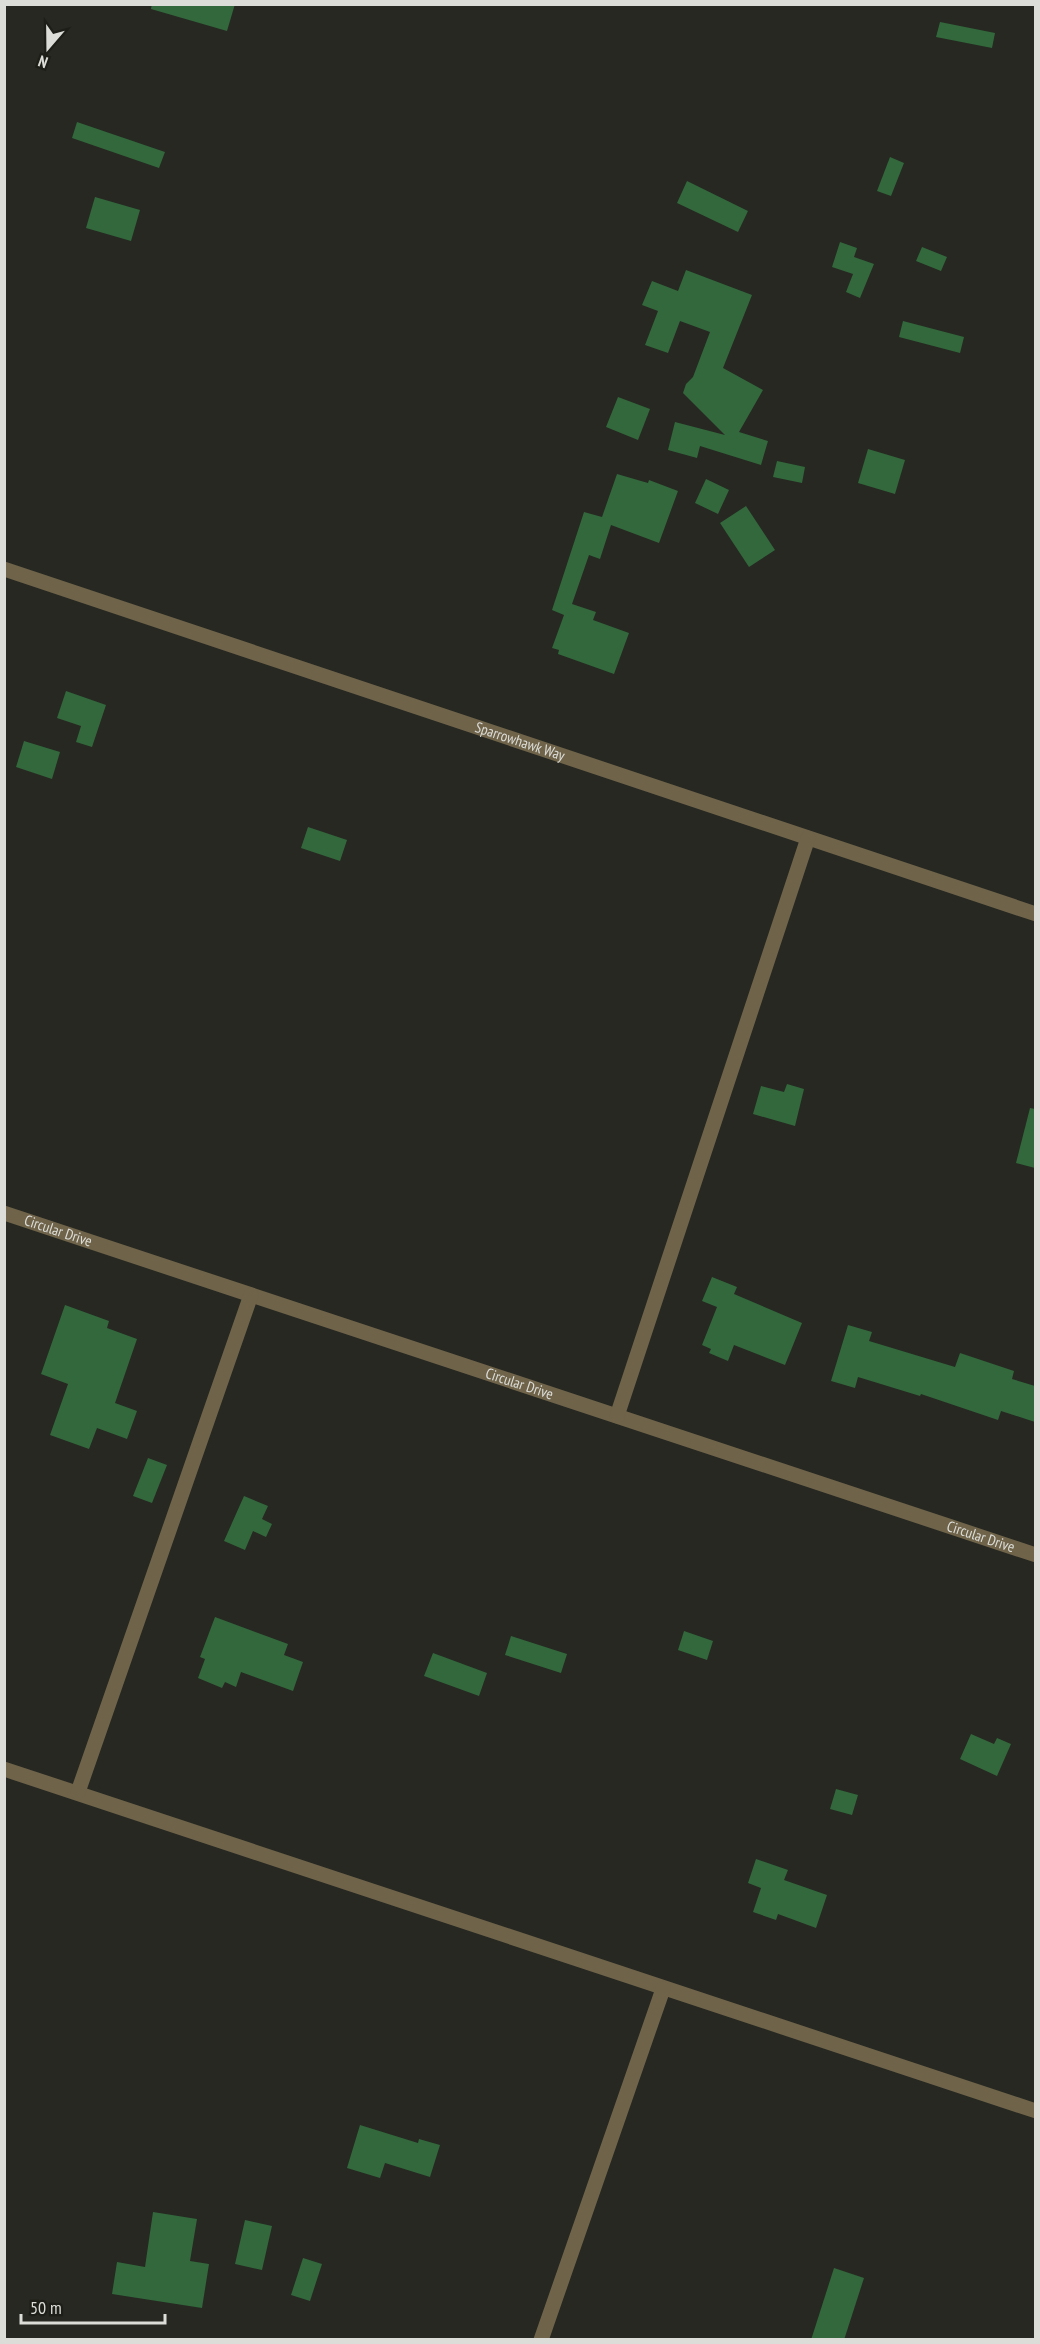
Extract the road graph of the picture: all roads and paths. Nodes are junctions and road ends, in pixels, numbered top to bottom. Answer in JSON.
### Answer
{"nodes":[{"id":1,"x":4,"y":569,"type":"edge"},
{"id":2,"x":808,"y":838,"type":"junction"},
{"id":3,"x":1035,"y":914,"type":"edge"},
{"id":4,"x":4,"y":1213,"type":"edge"},
{"id":5,"x":251,"y":1295,"type":"junction"},
{"id":6,"x":617,"y":1416,"type":"junction"},
{"id":7,"x":1035,"y":1556,"type":"edge"},
{"id":8,"x":4,"y":1769,"type":"edge"},
{"id":9,"x":78,"y":1792,"type":"junction"},
{"id":10,"x":663,"y":1989,"type":"junction"},
{"id":11,"x":1035,"y":2111,"type":"edge"},
{"id":12,"x":541,"y":2340,"type":"edge"}],
"edges":[{"from":1,"to":2,"type":"street","name":"Sparrowhawk Way"},
{"from":2,"to":3,"type":"street","name":"Sparrowhawk Way"},
{"from":2,"to":6,"type":"street"},
{"from":4,"to":5,"type":"street","name":"Circular Drive"},
{"from":5,"to":6,"type":"street","name":"Circular Drive"},
{"from":5,"to":9,"type":"street"},
{"from":6,"to":7,"type":"street","name":"Circular Drive"},
{"from":8,"to":9,"type":"street"},
{"from":9,"to":10,"type":"street"},
{"from":10,"to":11,"type":"street"},
{"from":10,"to":12,"type":"street"}]}
